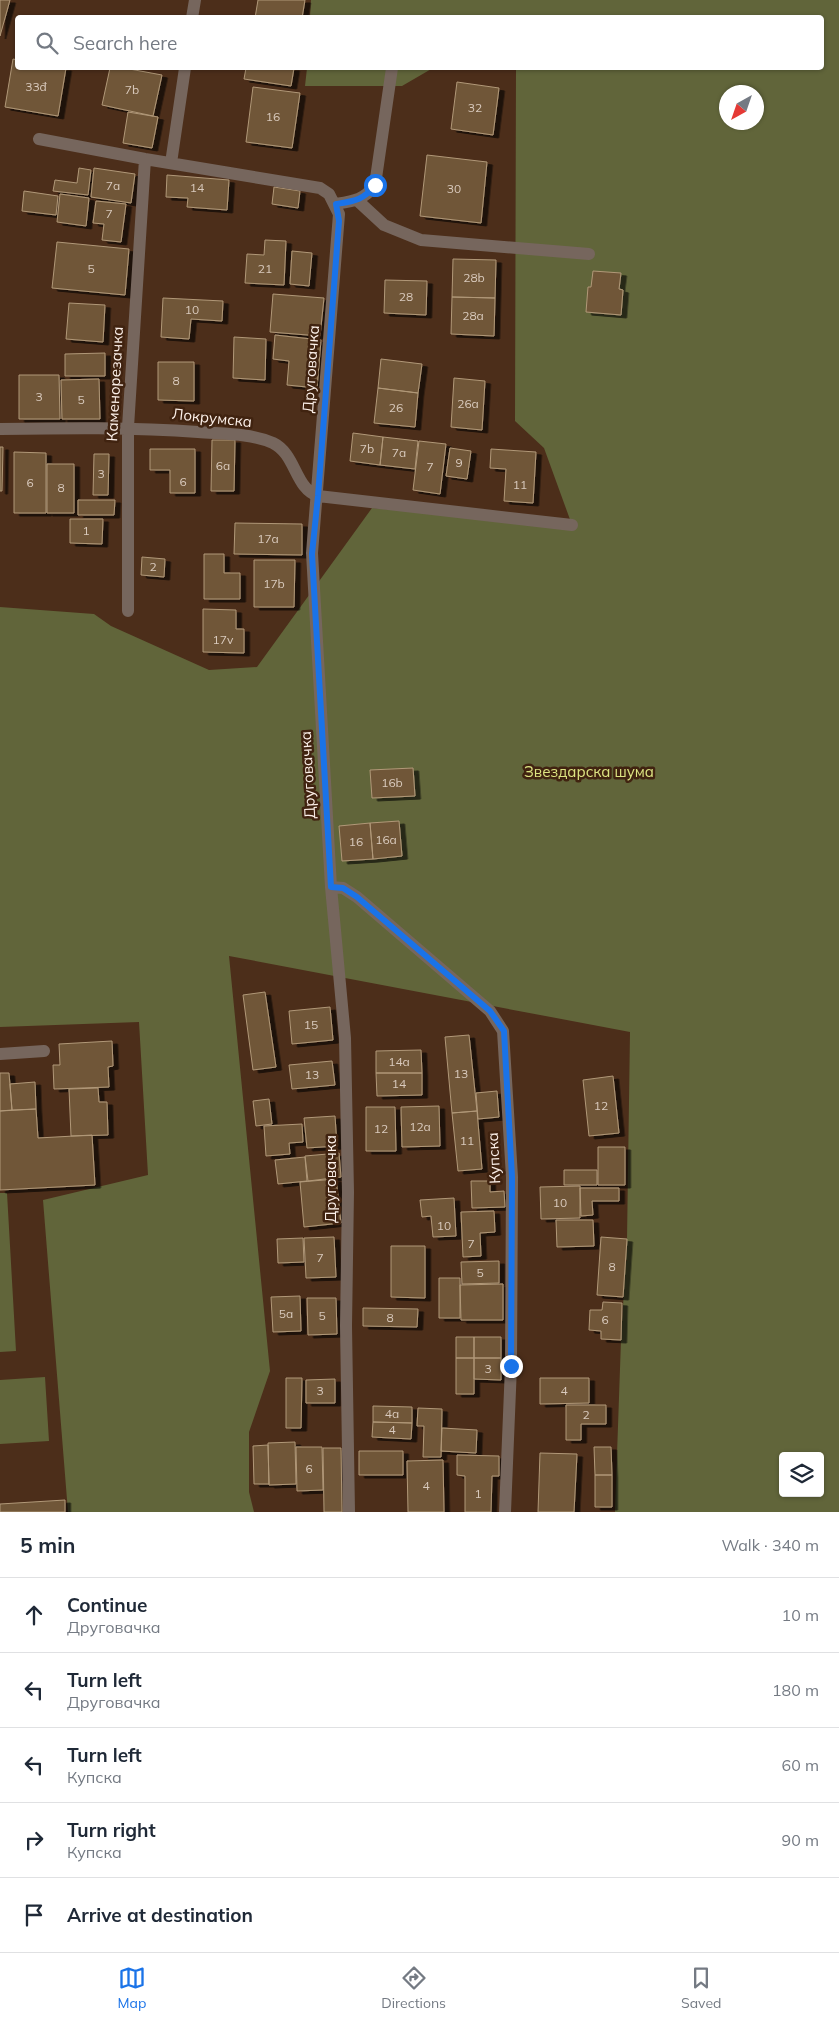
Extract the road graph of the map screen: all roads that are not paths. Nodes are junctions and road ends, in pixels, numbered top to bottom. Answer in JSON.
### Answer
{"nodes":[{"id":1,"x":195,"y":0,"type":"edge"},
{"id":2,"x":192,"y":15,"type":"edge"},
{"id":3,"x":185,"y":70,"type":"edge"},
{"id":4,"x":392,"y":70,"type":"edge"},
{"id":5,"x":39,"y":139,"type":"dead end"},
{"id":6,"x":144,"y":159,"type":"junction"},
{"id":7,"x":171,"y":163,"type":"junction"},
{"id":8,"x":358,"y":201,"type":"junction"},
{"id":9,"x":336,"y":204,"type":"junction"},
{"id":10,"x":589,"y":254,"type":"dead end"},
{"id":11,"x":128,"y":427,"type":"junction"},
{"id":12,"x":0,"y":429,"type":"edge"},
{"id":13,"x":318,"y":496,"type":"junction"},
{"id":14,"x":572,"y":525,"type":"dead end"},
{"id":15,"x":128,"y":611,"type":"dead end"},
{"id":16,"x":331,"y":887,"type":"junction"},
{"id":17,"x":44,"y":1050,"type":"dead end"},
{"id":18,"x":0,"y":1054,"type":"edge"},
{"id":19,"x":349,"y":1512,"type":"edge"},
{"id":20,"x":505,"y":1512,"type":"edge"}],
"edges":[{"from":1,"to":2,"type":"street"},
{"from":3,"to":7,"type":"street"},
{"from":4,"to":8,"type":"street"},
{"from":5,"to":6,"type":"street"},
{"from":6,"to":7,"type":"street"},
{"from":6,"to":11,"type":"street","name":"Каменорезачка"},
{"from":7,"to":9,"type":"street"},
{"from":8,"to":9,"type":"street"},
{"from":8,"to":10,"type":"street"},
{"from":9,"to":13,"type":"street","name":"Друговачка"},
{"from":11,"to":12,"type":"street","name":"Локрумска"},
{"from":11,"to":13,"type":"street","name":"Локрумска"},
{"from":11,"to":15,"type":"street","name":"Каменорезачка"},
{"from":13,"to":14,"type":"street"},
{"from":13,"to":16,"type":"street","name":"Друговачка"},
{"from":16,"to":19,"type":"street","name":"Друговачка"},
{"from":16,"to":20,"type":"street","name":"Купска"},
{"from":17,"to":18,"type":"street"}]}
